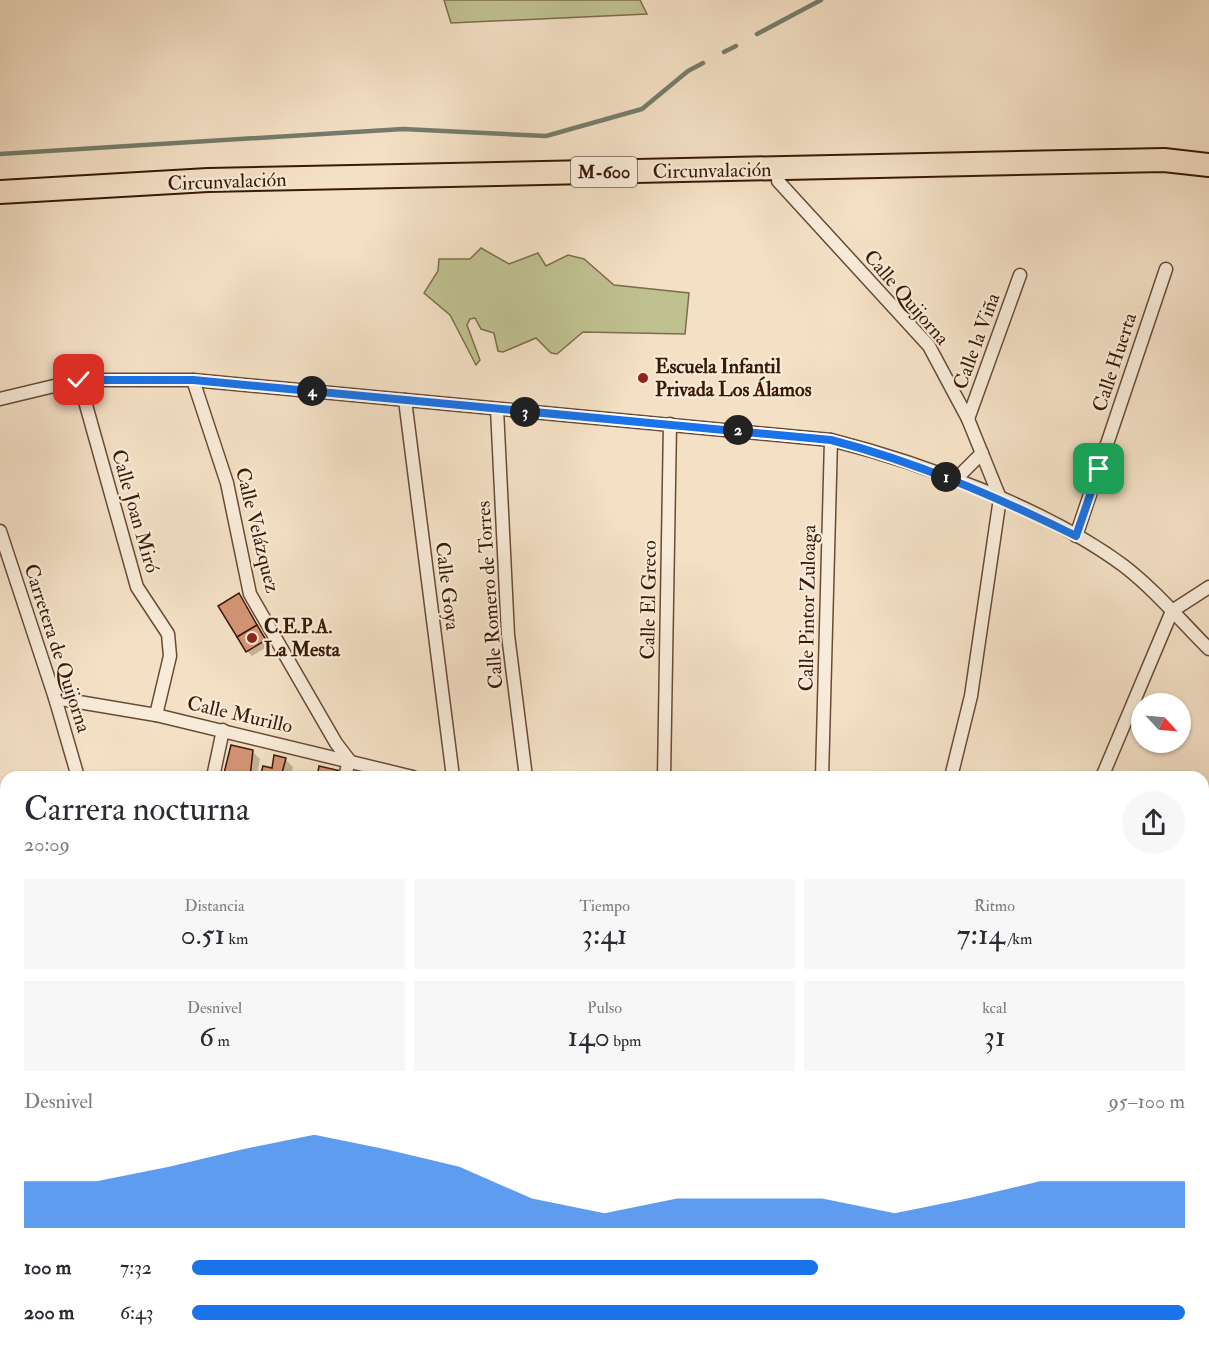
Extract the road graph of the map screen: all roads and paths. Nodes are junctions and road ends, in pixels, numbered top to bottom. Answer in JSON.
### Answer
{"nodes":[{"id":1,"x":1209,"y":165,"type":"edge"},
{"id":2,"x":778,"y":181,"type":"dead end"},
{"id":3,"x":0,"y":192,"type":"edge"},
{"id":4,"x":1166,"y":268,"type":"dead end"},
{"id":5,"x":1020,"y":275,"type":"dead end"},
{"id":6,"x":79,"y":380,"type":"junction"},
{"id":7,"x":193,"y":380,"type":"junction"},
{"id":8,"x":0,"y":399,"type":"edge"},
{"id":9,"x":405,"y":400,"type":"junction"},
{"id":10,"x":497,"y":409,"type":"junction"},
{"id":11,"x":968,"y":419,"type":"junction"},
{"id":12,"x":670,"y":424,"type":"junction"},
{"id":13,"x":831,"y":440,"type":"junction"},
{"id":14,"x":982,"y":453,"type":"junction"},
{"id":15,"x":954,"y":481,"type":"junction"},
{"id":16,"x":1000,"y":498,"type":"junction"},
{"id":17,"x":0,"y":531,"type":"edge"},
{"id":18,"x":1076,"y":536,"type":"junction"},
{"id":19,"x":1209,"y":587,"type":"edge"},
{"id":20,"x":1172,"y":611,"type":"junction"},
{"id":21,"x":1209,"y":649,"type":"edge"},
{"id":22,"x":55,"y":698,"type":"junction"},
{"id":23,"x":156,"y":715,"type":"junction"},
{"id":24,"x":223,"y":730,"type":"junction"},
{"id":25,"x":349,"y":760,"type":"junction"},
{"id":26,"x":76,"y":771,"type":"edge"},
{"id":27,"x":214,"y":771,"type":"edge"},
{"id":28,"x":346,"y":771,"type":"edge"},
{"id":29,"x":391,"y":771,"type":"edge"},
{"id":30,"x":452,"y":771,"type":"edge"},
{"id":31,"x":525,"y":771,"type":"edge"},
{"id":32,"x":664,"y":771,"type":"edge"},
{"id":33,"x":822,"y":771,"type":"edge"},
{"id":34,"x":952,"y":771,"type":"edge"},
{"id":35,"x":1106,"y":771,"type":"edge"}],
"edges":[{"from":1,"to":3,"type":"highway","name":"Circunvalación","number":"M-600"},
{"from":2,"to":11,"type":"street","name":"Calle Quijorna"},
{"from":4,"to":18,"type":"street","name":"Calle Huerta"},
{"from":5,"to":11,"type":"street","name":"Calle la Viña"},
{"from":6,"to":7,"type":"street"},
{"from":6,"to":8,"type":"street"},
{"from":6,"to":23,"type":"street","name":"Calle Joan Miró"},
{"from":7,"to":9,"type":"street"},
{"from":7,"to":25,"type":"street","name":"Calle Velázquez"},
{"from":9,"to":10,"type":"street"},
{"from":9,"to":30,"type":"street","name":"Calle Goya"},
{"from":10,"to":12,"type":"street"},
{"from":10,"to":31,"type":"street","name":"Calle Romero de Torres"},
{"from":11,"to":14,"type":"street","name":"Calle Quijorna"},
{"from":12,"to":13,"type":"street"},
{"from":12,"to":32,"type":"street","name":"Calle El Greco"},
{"from":13,"to":15,"type":"street"},
{"from":13,"to":33,"type":"street","name":"Calle Pintor Zuloaga"},
{"from":14,"to":15,"type":"street"},
{"from":14,"to":16,"type":"street","name":"Calle Quijorna"},
{"from":15,"to":16,"type":"street"},
{"from":16,"to":18,"type":"street"},
{"from":16,"to":34,"type":"street"},
{"from":17,"to":22,"type":"street","name":"Carretera de Quijorna"},
{"from":18,"to":20,"type":"street"},
{"from":19,"to":20,"type":"street"},
{"from":20,"to":21,"type":"street"},
{"from":20,"to":35,"type":"street"},
{"from":22,"to":23,"type":"street","name":"Calle Murillo"},
{"from":22,"to":26,"type":"street","name":"Carretera de Quijorna"},
{"from":23,"to":24,"type":"street","name":"Calle Murillo"},
{"from":24,"to":25,"type":"street","name":"Calle Murillo"},
{"from":24,"to":27,"type":"street"},
{"from":25,"to":28,"type":"street"},
{"from":25,"to":29,"type":"street","name":"Calle Murillo"}]}
